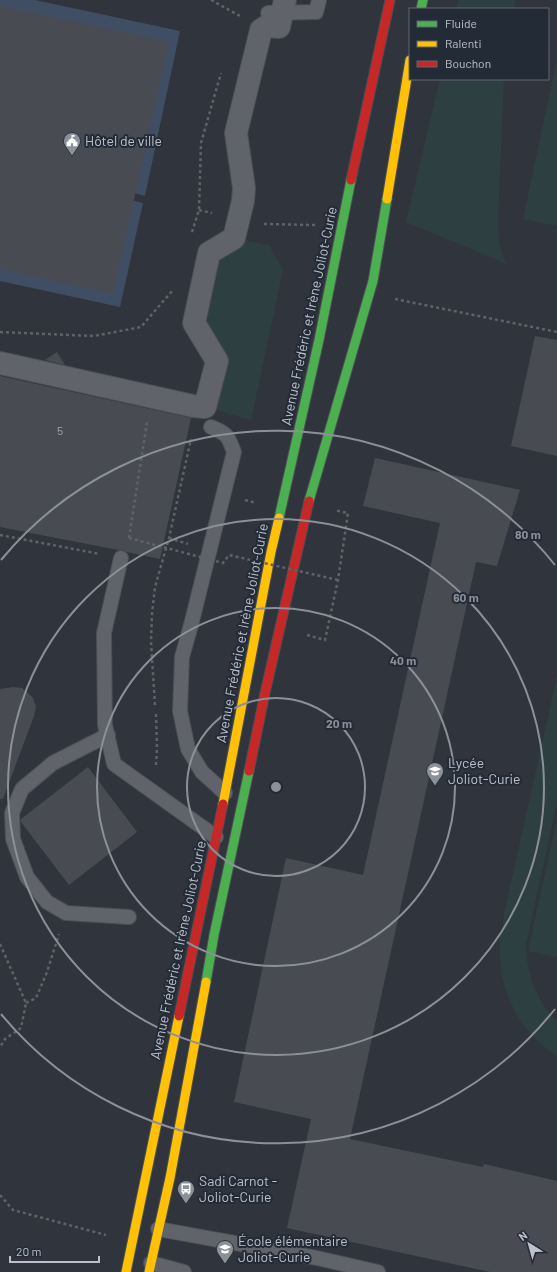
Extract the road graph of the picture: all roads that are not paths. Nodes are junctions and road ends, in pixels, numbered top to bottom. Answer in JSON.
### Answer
{"nodes":[{"id":1,"x":285,"y":0,"type":"edge"},
{"id":2,"x":390,"y":0,"type":"edge"},
{"id":3,"x":317,"y":6,"type":"edge"},
{"id":4,"x":268,"y":14,"type":"dead end"},
{"id":5,"x":409,"y":66,"type":"edge"},
{"id":6,"x":0,"y":363,"type":"edge"},
{"id":7,"x":211,"y":427,"type":"dead end"},
{"id":8,"x":121,"y":558,"type":"road end"},
{"id":9,"x":108,"y":735,"type":"junction"},
{"id":10,"x":224,"y":793,"type":"junction"},
{"id":11,"x":216,"y":837,"type":"junction"},
{"id":12,"x":129,"y":917,"type":"dead end"},
{"id":13,"x":158,"y":1228,"type":"junction"},
{"id":14,"x":150,"y":1267,"type":"edge"},
{"id":15,"x":126,"y":1272,"type":"edge"},
{"id":16,"x":184,"y":1272,"type":"edge"},
{"id":17,"x":378,"y":1272,"type":"edge"}],
"edges":[{"from":1,"to":6,"type":"street"},
{"from":2,"to":10,"type":"main road","name":"Avenue Frédéric et Irène Joliot-Curie"},
{"from":3,"to":4,"type":"lane"},
{"from":5,"to":13,"type":"main road"},
{"from":7,"to":10,"type":"lane"},
{"from":8,"to":9,"type":"lane"},
{"from":9,"to":11,"type":"lane"},
{"from":9,"to":12,"type":"lane"},
{"from":10,"to":11,"type":"main road","name":"Avenue Frédéric et Irène Joliot-Curie"},
{"from":11,"to":15,"type":"main road","name":"Avenue Frédéric et Irène Joliot-Curie"},
{"from":13,"to":14,"type":"main road"},
{"from":13,"to":17,"type":"lane"},
{"from":14,"to":16,"type":"lane"}]}
